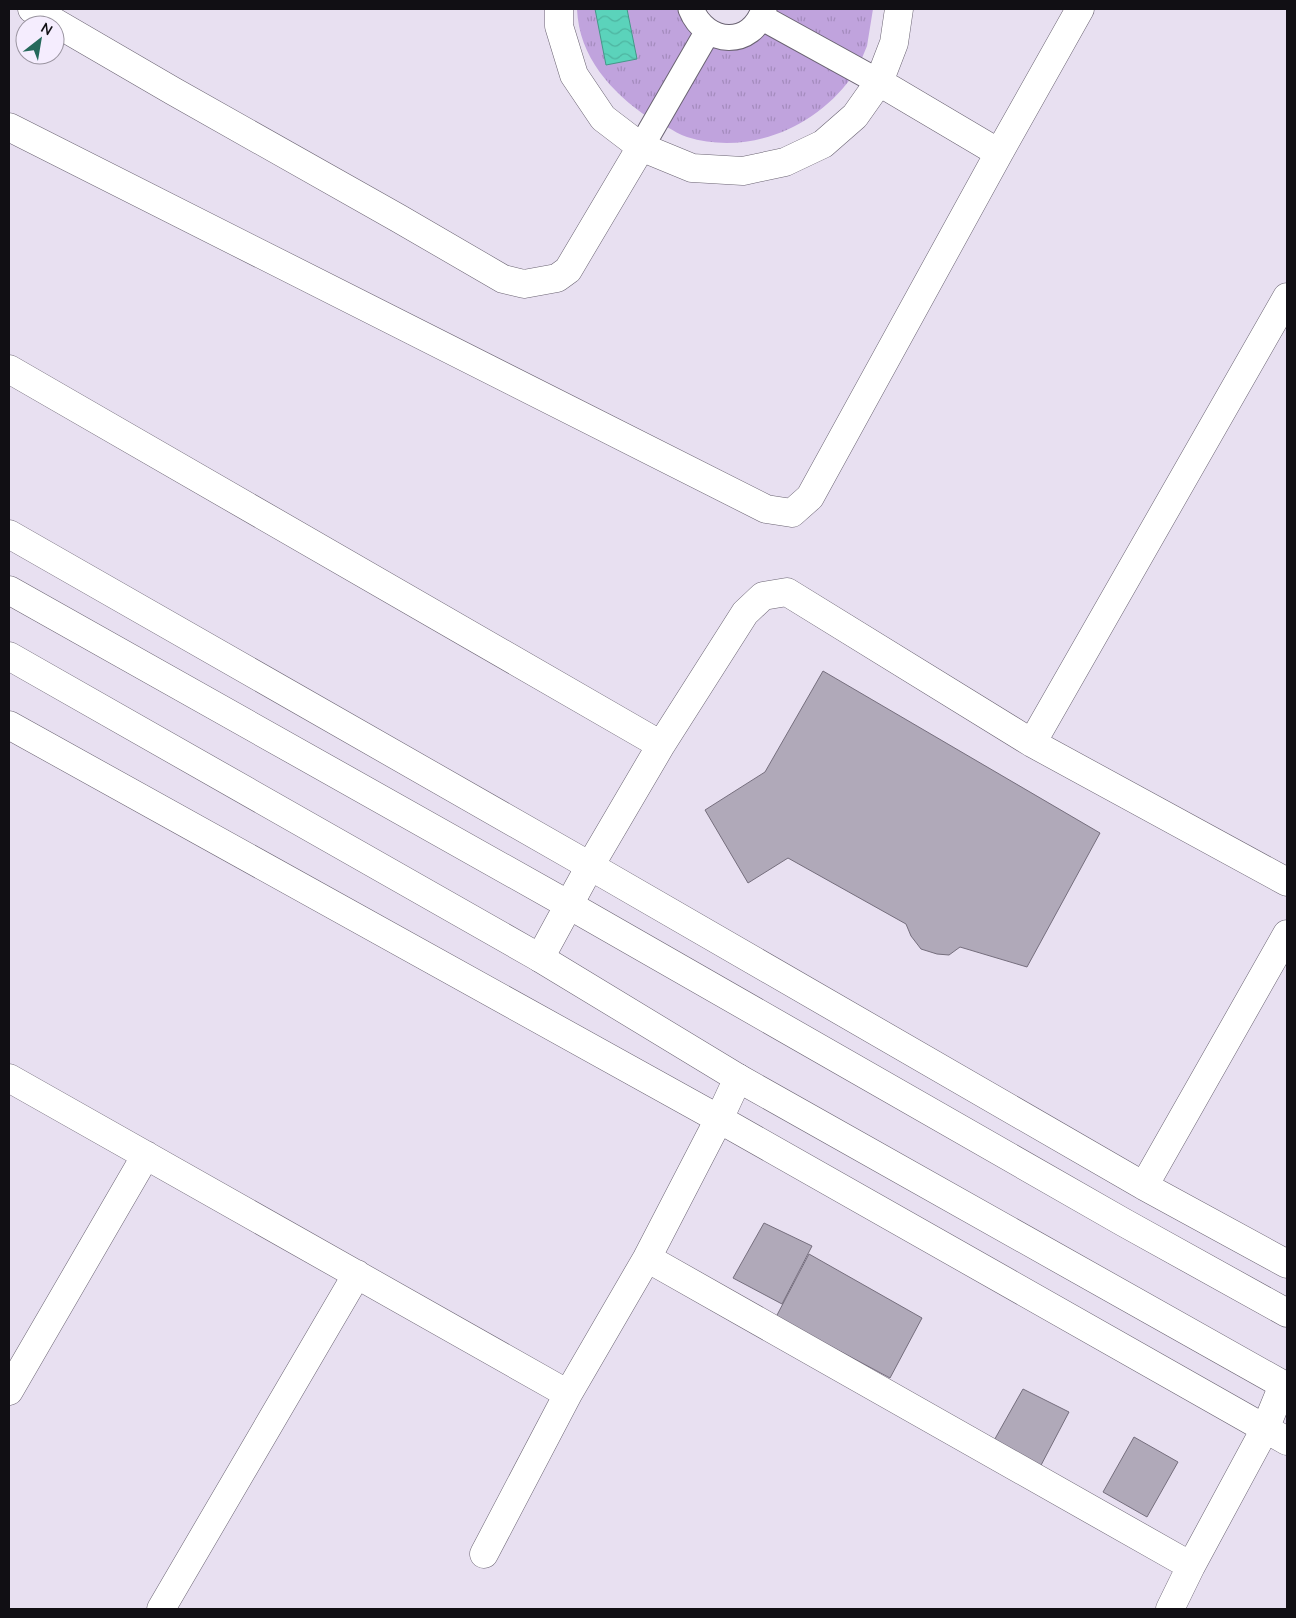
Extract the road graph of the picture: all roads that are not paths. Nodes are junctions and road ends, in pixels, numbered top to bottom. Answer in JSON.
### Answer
{"nodes":[{"id":1,"x":32,"y":9,"type":"edge"},
{"id":2,"x":559,"y":9,"type":"edge"},
{"id":3,"x":691,"y":9,"type":"edge"},
{"id":4,"x":899,"y":9,"type":"edge"},
{"id":5,"x":1080,"y":9,"type":"edge"},
{"id":6,"x":763,"y":13,"type":"edge"},
{"id":7,"x":708,"y":32,"type":"junction"},
{"id":8,"x":879,"y":82,"type":"junction"},
{"id":9,"x":9,"y":127,"type":"edge"},
{"id":10,"x":642,"y":147,"type":"junction"},
{"id":11,"x":998,"y":153,"type":"junction"},
{"id":12,"x":1287,"y":298,"type":"edge"},
{"id":13,"x":9,"y":370,"type":"edge"},
{"id":14,"x":9,"y":534,"type":"edge"},
{"id":15,"x":9,"y":590,"type":"edge"},
{"id":16,"x":9,"y":656,"type":"edge"},
{"id":17,"x":9,"y":725,"type":"edge"},
{"id":18,"x":1032,"y":743,"type":"junction"},
{"id":19,"x":661,"y":745,"type":"junction"},
{"id":20,"x":590,"y":866,"type":"junction"},
{"id":21,"x":1287,"y":882,"type":"edge"},
{"id":22,"x":569,"y":905,"type":"junction"},
{"id":23,"x":1287,"y":934,"type":"edge"},
{"id":24,"x":540,"y":958,"type":"junction"},
{"id":25,"x":9,"y":1078,"type":"edge"},
{"id":26,"x":738,"y":1078,"type":"junction"},
{"id":27,"x":719,"y":1119,"type":"junction"},
{"id":28,"x":146,"y":1156,"type":"junction"},
{"id":29,"x":1144,"y":1186,"type":"junction"},
{"id":30,"x":647,"y":1258,"type":"junction"},
{"id":31,"x":1287,"y":1264,"type":"edge"},
{"id":32,"x":357,"y":1274,"type":"junction"},
{"id":33,"x":1287,"y":1313,"type":"edge"},
{"id":34,"x":1285,"y":1386,"type":"edge"},
{"id":35,"x":9,"y":1392,"type":"edge"},
{"id":36,"x":568,"y":1394,"type":"junction"},
{"id":37,"x":1276,"y":1435,"type":"edge"},
{"id":38,"x":484,"y":1554,"type":"dead end"},
{"id":39,"x":1191,"y":1566,"type":"junction"},
{"id":40,"x":161,"y":1609,"type":"edge"},
{"id":41,"x":1170,"y":1609,"type":"edge"}],
"edges":[{"from":1,"to":10,"type":"street"},
{"from":2,"to":10,"type":"street"},
{"from":3,"to":7,"type":"street"},
{"from":4,"to":8,"type":"street"},
{"from":5,"to":11,"type":"street"},
{"from":6,"to":7,"type":"street"},
{"from":6,"to":8,"type":"street"},
{"from":7,"to":10,"type":"street"},
{"from":8,"to":10,"type":"street"},
{"from":8,"to":11,"type":"street"},
{"from":9,"to":11,"type":"street"},
{"from":12,"to":18,"type":"street"},
{"from":13,"to":19,"type":"street"},
{"from":14,"to":20,"type":"street"},
{"from":15,"to":22,"type":"street"},
{"from":16,"to":24,"type":"street"},
{"from":17,"to":27,"type":"street"},
{"from":18,"to":19,"type":"street"},
{"from":18,"to":21,"type":"street"},
{"from":19,"to":20,"type":"street"},
{"from":20,"to":22,"type":"street"},
{"from":20,"to":29,"type":"street"},
{"from":22,"to":24,"type":"street"},
{"from":22,"to":33,"type":"street"},
{"from":23,"to":29,"type":"street"},
{"from":24,"to":26,"type":"street"},
{"from":25,"to":28,"type":"street"},
{"from":26,"to":27,"type":"street"},
{"from":26,"to":34,"type":"street"},
{"from":27,"to":30,"type":"street"},
{"from":27,"to":37,"type":"street"},
{"from":28,"to":32,"type":"street"},
{"from":28,"to":35,"type":"street"},
{"from":29,"to":31,"type":"street"},
{"from":30,"to":36,"type":"street"},
{"from":30,"to":39,"type":"street"},
{"from":32,"to":36,"type":"street"},
{"from":32,"to":40,"type":"street"},
{"from":34,"to":37,"type":"street"},
{"from":36,"to":38,"type":"street"},
{"from":37,"to":39,"type":"street"},
{"from":39,"to":41,"type":"street"}]}
